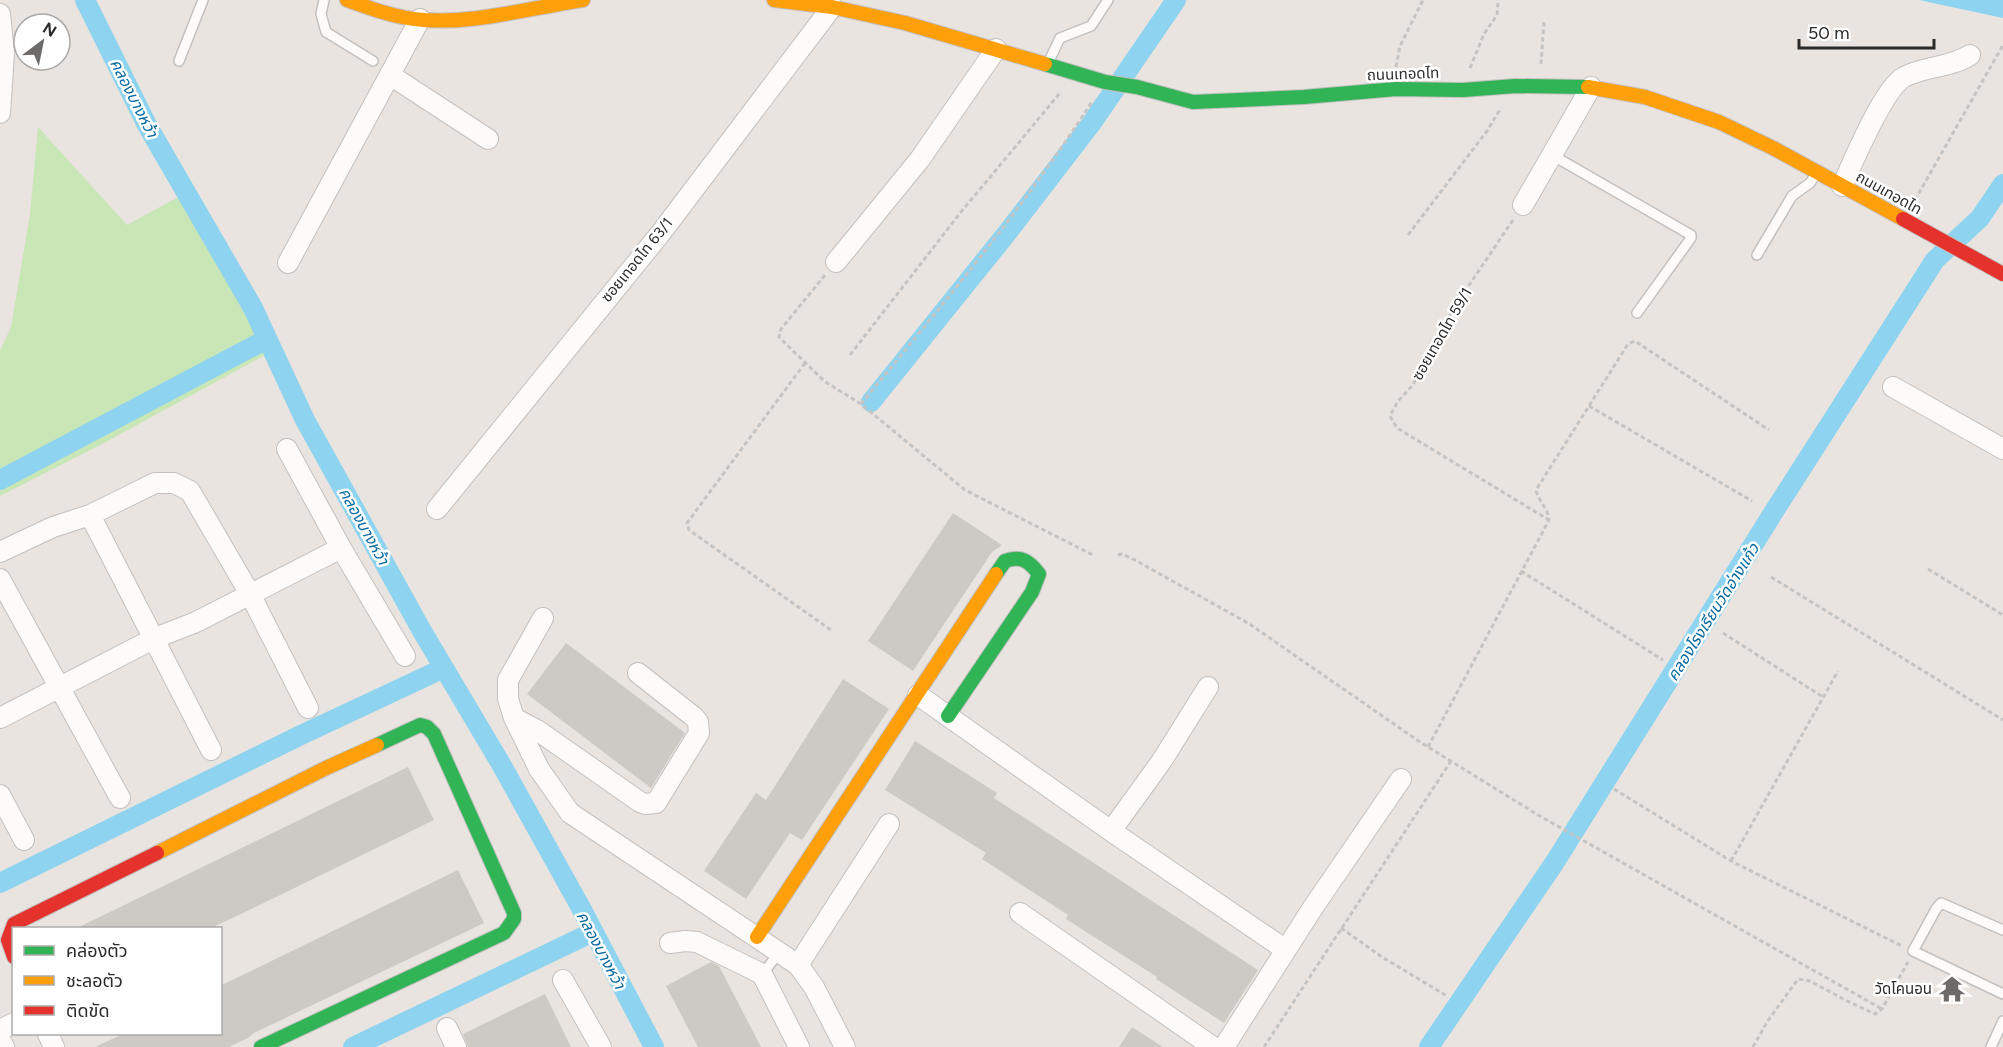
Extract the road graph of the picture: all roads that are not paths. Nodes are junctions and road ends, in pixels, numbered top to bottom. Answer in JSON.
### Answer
{"nodes":[{"id":1,"x":203,"y":0,"type":"edge"},
{"id":2,"x":324,"y":0,"type":"edge"},
{"id":3,"x":347,"y":0,"type":"edge"},
{"id":4,"x":583,"y":0,"type":"edge"},
{"id":5,"x":774,"y":0,"type":"edge"},
{"id":6,"x":1108,"y":0,"type":"edge"},
{"id":7,"x":511,"y":5,"type":"edge"},
{"id":8,"x":832,"y":7,"type":"junction"},
{"id":9,"x":0,"y":14,"type":"edge"},
{"id":10,"x":420,"y":20,"type":"junction"},
{"id":11,"x":996,"y":49,"type":"junction"},
{"id":12,"x":2,"y":54,"type":"edge"},
{"id":13,"x":1970,"y":55,"type":"dead end"},
{"id":14,"x":373,"y":61,"type":"dead end"},
{"id":15,"x":179,"y":62,"type":"dead end"},
{"id":16,"x":1048,"y":64,"type":"junction"},
{"id":17,"x":390,"y":75,"type":"junction"},
{"id":18,"x":1591,"y":87,"type":"junction"},
{"id":19,"x":0,"y":113,"type":"edge"},
{"id":20,"x":488,"y":139,"type":"dead end"},
{"id":21,"x":1552,"y":155,"type":"junction"},
{"id":22,"x":1817,"y":172,"type":"junction"},
{"id":23,"x":1842,"y":186,"type":"junction"},
{"id":24,"x":1523,"y":205,"type":"road end"},
{"id":25,"x":1757,"y":255,"type":"dead end"},
{"id":26,"x":836,"y":262,"type":"road end"},
{"id":27,"x":288,"y":263,"type":"dead end"},
{"id":28,"x":2003,"y":274,"type":"edge"},
{"id":29,"x":1637,"y":314,"type":"dead end"},
{"id":30,"x":1893,"y":387,"type":"dead end"},
{"id":31,"x":287,"y":449,"type":"dead end"},
{"id":32,"x":2003,"y":449,"type":"edge"},
{"id":33,"x":437,"y":509,"type":"dead end"},
{"id":34,"x":90,"y":516,"type":"junction"},
{"id":35,"x":341,"y":548,"type":"junction"},
{"id":36,"x":0,"y":552,"type":"edge"},
{"id":37,"x":0,"y":579,"type":"edge"},
{"id":38,"x":250,"y":594,"type":"junction"},
{"id":39,"x":543,"y":618,"type":"dead end"},
{"id":40,"x":153,"y":639,"type":"junction"},
{"id":41,"x":405,"y":656,"type":"dead end"},
{"id":42,"x":638,"y":673,"type":"dead end"},
{"id":43,"x":59,"y":687,"type":"junction"},
{"id":44,"x":1208,"y":687,"type":"dead end"},
{"id":45,"x":918,"y":694,"type":"junction"},
{"id":46,"x":308,"y":708,"type":"dead end"},
{"id":47,"x":948,"y":716,"type":"junction"},
{"id":48,"x":0,"y":718,"type":"edge"},
{"id":49,"x":514,"y":718,"type":"junction"},
{"id":50,"x":211,"y":750,"type":"dead end"},
{"id":51,"x":1401,"y":778,"type":"dead end"},
{"id":52,"x":0,"y":795,"type":"edge"},
{"id":53,"x":120,"y":798,"type":"dead end"},
{"id":54,"x":889,"y":824,"type":"dead end"},
{"id":55,"x":1111,"y":831,"type":"junction"},
{"id":56,"x":24,"y":840,"type":"dead end"},
{"id":57,"x":1020,"y":913,"type":"dead end"},
{"id":58,"x":12,"y":927,"type":"edge"},
{"id":59,"x":12,"y":927,"type":"edge"},
{"id":60,"x":2003,"y":930,"type":"edge"},
{"id":61,"x":757,"y":937,"type":"junction"},
{"id":62,"x":670,"y":944,"type":"dead end"},
{"id":63,"x":1286,"y":950,"type":"junction"},
{"id":64,"x":780,"y":952,"type":"junction"},
{"id":65,"x":12,"y":953,"type":"edge"},
{"id":66,"x":798,"y":965,"type":"junction"},
{"id":67,"x":762,"y":974,"type":"junction"},
{"id":68,"x":563,"y":980,"type":"dead end"},
{"id":69,"x":2003,"y":994,"type":"edge"},
{"id":70,"x":2003,"y":1021,"type":"edge"},
{"id":71,"x":447,"y":1028,"type":"dead end"},
{"id":72,"x":0,"y":1039,"type":"edge"},
{"id":73,"x":4,"y":1047,"type":"edge"},
{"id":74,"x":261,"y":1047,"type":"edge"},
{"id":75,"x":456,"y":1047,"type":"edge"},
{"id":76,"x":601,"y":1047,"type":"edge"},
{"id":77,"x":799,"y":1047,"type":"edge"},
{"id":78,"x":845,"y":1047,"type":"edge"},
{"id":79,"x":1213,"y":1047,"type":"edge"},
{"id":80,"x":1224,"y":1047,"type":"edge"},
{"id":81,"x":1991,"y":1047,"type":"edge"}],
"edges":[{"from":1,"to":15,"type":"lane"},
{"from":2,"to":14,"type":"lane"},
{"from":3,"to":10,"type":"street"},
{"from":4,"to":7,"type":"street"},
{"from":5,"to":8,"type":"street","name":"ถนนเทอดไท"},
{"from":6,"to":16,"type":"lane"},
{"from":7,"to":10,"type":"street"},
{"from":8,"to":11,"type":"street","name":"ถนนเทอดไท"},
{"from":8,"to":33,"type":"street","name":"ซอยเทอดไท 63/1"},
{"from":9,"to":12,"type":"street"},
{"from":10,"to":17,"type":"street"},
{"from":11,"to":16,"type":"street","name":"ถนนเทอดไท"},
{"from":11,"to":26,"type":"street"},
{"from":12,"to":19,"type":"street"},
{"from":13,"to":23,"type":"street"},
{"from":16,"to":18,"type":"street","name":"ถนนเทอดไท"},
{"from":17,"to":20,"type":"street"},
{"from":17,"to":27,"type":"street"},
{"from":18,"to":21,"type":"street"},
{"from":18,"to":22,"type":"street","name":"ถนนเทอดไท"},
{"from":21,"to":24,"type":"street"},
{"from":21,"to":29,"type":"lane"},
{"from":22,"to":23,"type":"street","name":"ถนนเทอดไท"},
{"from":22,"to":25,"type":"lane"},
{"from":23,"to":28,"type":"street","name":"ถนนเทอดไท"},
{"from":30,"to":32,"type":"street"},
{"from":31,"to":35,"type":"street"},
{"from":34,"to":36,"type":"street"},
{"from":34,"to":38,"type":"street"},
{"from":34,"to":40,"type":"street"},
{"from":35,"to":38,"type":"street"},
{"from":35,"to":41,"type":"street"},
{"from":37,"to":43,"type":"street"},
{"from":38,"to":40,"type":"street"},
{"from":38,"to":46,"type":"street"},
{"from":39,"to":49,"type":"street"},
{"from":40,"to":43,"type":"street"},
{"from":40,"to":50,"type":"street"},
{"from":42,"to":49,"type":"street"},
{"from":43,"to":48,"type":"street"},
{"from":43,"to":53,"type":"street"},
{"from":44,"to":55,"type":"street"},
{"from":45,"to":47,"type":"street"},
{"from":45,"to":47,"type":"street"},
{"from":45,"to":61,"type":"street"},
{"from":47,"to":55,"type":"street"},
{"from":49,"to":61,"type":"street"},
{"from":51,"to":63,"type":"street"},
{"from":52,"to":56,"type":"street"},
{"from":54,"to":66,"type":"street"},
{"from":55,"to":63,"type":"street"},
{"from":57,"to":79,"type":"street"},
{"from":58,"to":65,"type":"street"},
{"from":59,"to":74,"type":"street"},
{"from":60,"to":69,"type":"lane"},
{"from":61,"to":64,"type":"street"},
{"from":62,"to":67,"type":"street"},
{"from":63,"to":80,"type":"street"},
{"from":64,"to":66,"type":"street"},
{"from":64,"to":67,"type":"lane"},
{"from":66,"to":78,"type":"street"},
{"from":67,"to":77,"type":"street"},
{"from":68,"to":76,"type":"street"},
{"from":70,"to":81,"type":"lane"},
{"from":71,"to":75,"type":"street"},
{"from":72,"to":73,"type":"street"}]}
